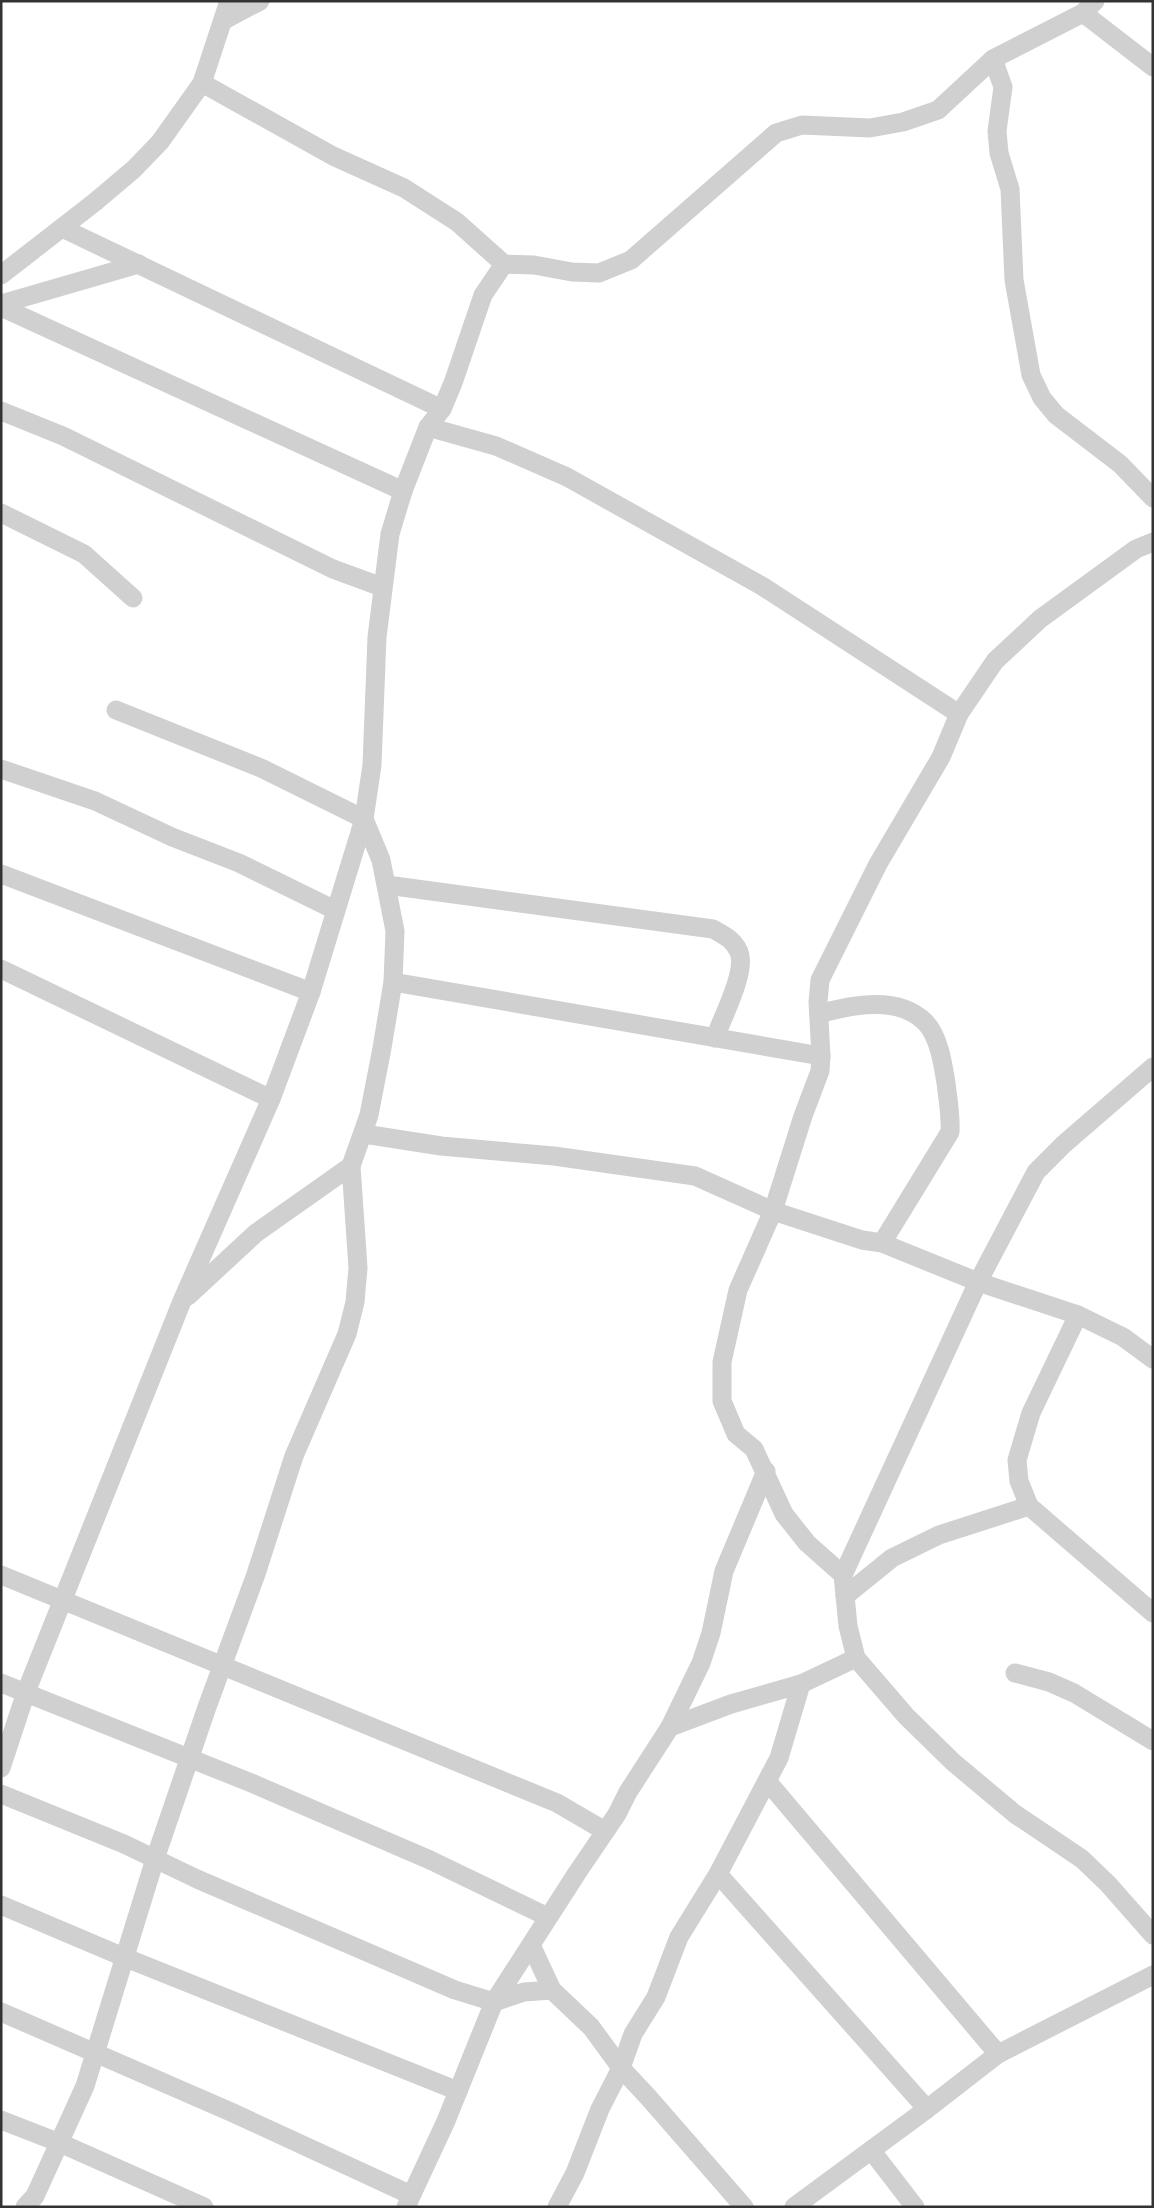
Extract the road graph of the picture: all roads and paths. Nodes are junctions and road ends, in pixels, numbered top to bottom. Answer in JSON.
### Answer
{"nodes":[{"id":1,"x":229,"y":1,"type":"edge"},
{"id":2,"x":260,"y":1,"type":"edge"},
{"id":3,"x":1089,"y":7,"type":"edge"},
{"id":4,"x":224,"y":20,"type":"junction"},
{"id":5,"x":993,"y":59,"type":"junction"},
{"id":6,"x":1153,"y":67,"type":"edge"},
{"id":7,"x":202,"y":83,"type":"junction"},
{"id":8,"x":62,"y":228,"type":"junction"},
{"id":9,"x":139,"y":264,"type":"junction"},
{"id":10,"x":504,"y":264,"type":"junction"},
{"id":11,"x":1,"y":275,"type":"edge"},
{"id":12,"x":1,"y":305,"type":"edge"},
{"id":13,"x":442,"y":409,"type":"junction"},
{"id":14,"x":1,"y":411,"type":"edge"},
{"id":15,"x":428,"y":427,"type":"junction"},
{"id":16,"x":403,"y":491,"type":"junction"},
{"id":17,"x":1153,"y":498,"type":"edge"},
{"id":18,"x":1,"y":513,"type":"edge"},
{"id":19,"x":1153,"y":542,"type":"edge"},
{"id":20,"x":382,"y":586,"type":"junction"},
{"id":21,"x":133,"y":598,"type":"dead end"},
{"id":22,"x":116,"y":710,"type":"dead end"},
{"id":23,"x":959,"y":714,"type":"junction"},
{"id":24,"x":2,"y":770,"type":"edge"},
{"id":25,"x":364,"y":819,"type":"junction"},
{"id":26,"x":1,"y":874,"type":"edge"},
{"id":27,"x":387,"y":885,"type":"junction"},
{"id":28,"x":335,"y":910,"type":"junction"},
{"id":29,"x":1,"y":970,"type":"edge"},
{"id":30,"x":393,"y":982,"type":"junction"},
{"id":31,"x":311,"y":992,"type":"junction"},
{"id":32,"x":820,"y":1014,"type":"junction"},
{"id":33,"x":715,"y":1038,"type":"junction"},
{"id":34,"x":821,"y":1056,"type":"junction"},
{"id":35,"x":1153,"y":1067,"type":"edge"},
{"id":36,"x":271,"y":1099,"type":"junction"},
{"id":37,"x":364,"y":1134,"type":"junction"},
{"id":38,"x":351,"y":1166,"type":"junction"},
{"id":39,"x":773,"y":1211,"type":"junction"},
{"id":40,"x":882,"y":1243,"type":"junction"},
{"id":41,"x":978,"y":1282,"type":"junction"},
{"id":42,"x":182,"y":1301,"type":"junction"},
{"id":43,"x":1078,"y":1315,"type":"junction"},
{"id":44,"x":1153,"y":1359,"type":"edge"},
{"id":45,"x":766,"y":1471,"type":"junction"},
{"id":46,"x":1029,"y":1506,"type":"junction"},
{"id":47,"x":1,"y":1575,"type":"edge"},
{"id":48,"x":842,"y":1575,"type":"junction"},
{"id":49,"x":845,"y":1596,"type":"junction"},
{"id":50,"x":63,"y":1600,"type":"junction"},
{"id":51,"x":1153,"y":1614,"type":"edge"},
{"id":52,"x":856,"y":1658,"type":"junction"},
{"id":53,"x":221,"y":1665,"type":"junction"},
{"id":54,"x":1015,"y":1673,"type":"dead end"},
{"id":55,"x":1,"y":1683,"type":"edge"},
{"id":56,"x":801,"y":1684,"type":"junction"},
{"id":57,"x":26,"y":1692,"type":"junction"},
{"id":58,"x":670,"y":1726,"type":"junction"},
{"id":59,"x":1153,"y":1742,"type":"edge"},
{"id":60,"x":189,"y":1758,"type":"junction"},
{"id":61,"x":1,"y":1768,"type":"edge"},
{"id":62,"x":767,"y":1781,"type":"junction"},
{"id":63,"x":1,"y":1794,"type":"edge"},
{"id":64,"x":605,"y":1831,"type":"junction"},
{"id":65,"x":155,"y":1859,"type":"junction"},
{"id":66,"x":718,"y":1874,"type":"junction"},
{"id":67,"x":1,"y":1906,"type":"edge"},
{"id":68,"x":548,"y":1917,"type":"junction"},
{"id":69,"x":1153,"y":1935,"type":"edge"},
{"id":70,"x":531,"y":1945,"type":"junction"},
{"id":71,"x":126,"y":1958,"type":"junction"},
{"id":72,"x":1153,"y":1974,"type":"edge"},
{"id":73,"x":552,"y":1990,"type":"junction"},
{"id":74,"x":494,"y":2002,"type":"junction"},
{"id":75,"x":1,"y":2012,"type":"edge"},
{"id":76,"x":95,"y":2052,"type":"junction"},
{"id":77,"x":998,"y":2054,"type":"junction"},
{"id":78,"x":620,"y":2068,"type":"junction"},
{"id":79,"x":458,"y":2090,"type":"junction"},
{"id":80,"x":927,"y":2109,"type":"junction"},
{"id":81,"x":1,"y":2120,"type":"edge"},
{"id":82,"x":60,"y":2143,"type":"junction"},
{"id":83,"x":871,"y":2150,"type":"junction"},
{"id":84,"x":408,"y":2201,"type":"edge"},
{"id":85,"x":25,"y":2207,"type":"edge"},
{"id":86,"x":204,"y":2207,"type":"edge"},
{"id":87,"x":557,"y":2207,"type":"edge"},
{"id":88,"x":744,"y":2207,"type":"edge"},
{"id":89,"x":794,"y":2207,"type":"edge"},
{"id":90,"x":915,"y":2207,"type":"edge"}],
"edges":[{"from":1,"to":4,"type":"street"},
{"from":2,"to":4,"type":"street"},
{"from":3,"to":5,"type":"street"},
{"from":3,"to":6,"type":"street"},
{"from":4,"to":7,"type":"street"},
{"from":5,"to":10,"type":"street"},
{"from":5,"to":17,"type":"street"},
{"from":7,"to":8,"type":"street"},
{"from":7,"to":10,"type":"street"},
{"from":8,"to":9,"type":"street"},
{"from":8,"to":11,"type":"street"},
{"from":9,"to":12,"type":"street"},
{"from":9,"to":13,"type":"street"},
{"from":10,"to":13,"type":"street"},
{"from":12,"to":16,"type":"street"},
{"from":13,"to":15,"type":"street"},
{"from":14,"to":20,"type":"street"},
{"from":15,"to":16,"type":"street"},
{"from":15,"to":23,"type":"street"},
{"from":16,"to":20,"type":"street"},
{"from":18,"to":21,"type":"street"},
{"from":19,"to":23,"type":"street"},
{"from":20,"to":25,"type":"street"},
{"from":22,"to":25,"type":"street"},
{"from":23,"to":32,"type":"street"},
{"from":24,"to":28,"type":"street"},
{"from":25,"to":27,"type":"street"},
{"from":25,"to":28,"type":"street"},
{"from":26,"to":31,"type":"street"},
{"from":27,"to":30,"type":"street"},
{"from":27,"to":33,"type":"street"},
{"from":28,"to":31,"type":"street"},
{"from":29,"to":36,"type":"street"},
{"from":30,"to":33,"type":"street"},
{"from":30,"to":37,"type":"street"},
{"from":31,"to":36,"type":"street"},
{"from":32,"to":34,"type":"street"},
{"from":32,"to":40,"type":"street"},
{"from":33,"to":34,"type":"street"},
{"from":34,"to":39,"type":"street"},
{"from":35,"to":41,"type":"street"},
{"from":36,"to":42,"type":"street"},
{"from":37,"to":38,"type":"street"},
{"from":37,"to":39,"type":"street"},
{"from":38,"to":42,"type":"street"},
{"from":38,"to":53,"type":"street"},
{"from":39,"to":40,"type":"street"},
{"from":39,"to":45,"type":"street"},
{"from":40,"to":41,"type":"street"},
{"from":41,"to":43,"type":"street"},
{"from":41,"to":48,"type":"street"},
{"from":42,"to":50,"type":"street"},
{"from":43,"to":44,"type":"street"},
{"from":43,"to":46,"type":"street"},
{"from":45,"to":48,"type":"street"},
{"from":45,"to":58,"type":"street"},
{"from":46,"to":49,"type":"street"},
{"from":46,"to":51,"type":"street"},
{"from":47,"to":50,"type":"street"},
{"from":48,"to":49,"type":"street"},
{"from":49,"to":52,"type":"street"},
{"from":50,"to":53,"type":"street"},
{"from":50,"to":57,"type":"street"},
{"from":52,"to":56,"type":"street"},
{"from":52,"to":69,"type":"street"},
{"from":53,"to":60,"type":"street"},
{"from":53,"to":64,"type":"street"},
{"from":54,"to":59,"type":"street"},
{"from":55,"to":57,"type":"street"},
{"from":56,"to":58,"type":"street"},
{"from":56,"to":62,"type":"street"},
{"from":57,"to":60,"type":"street"},
{"from":57,"to":61,"type":"street"},
{"from":58,"to":64,"type":"street"},
{"from":60,"to":65,"type":"street"},
{"from":60,"to":68,"type":"street"},
{"from":62,"to":66,"type":"street"},
{"from":62,"to":77,"type":"street"},
{"from":63,"to":65,"type":"street"},
{"from":64,"to":68,"type":"street"},
{"from":65,"to":71,"type":"street"},
{"from":65,"to":74,"type":"street"},
{"from":66,"to":78,"type":"street"},
{"from":66,"to":80,"type":"street"},
{"from":67,"to":71,"type":"street"},
{"from":68,"to":70,"type":"street"},
{"from":70,"to":73,"type":"street"},
{"from":70,"to":74,"type":"street"},
{"from":71,"to":76,"type":"street"},
{"from":71,"to":79,"type":"street"},
{"from":72,"to":77,"type":"street"},
{"from":73,"to":74,"type":"street"},
{"from":73,"to":78,"type":"street"},
{"from":74,"to":79,"type":"street"},
{"from":75,"to":76,"type":"street"},
{"from":76,"to":82,"type":"street"},
{"from":76,"to":84,"type":"street"},
{"from":77,"to":80,"type":"street"},
{"from":78,"to":87,"type":"street"},
{"from":78,"to":88,"type":"street"},
{"from":79,"to":84,"type":"street"},
{"from":80,"to":83,"type":"street"},
{"from":81,"to":82,"type":"street"},
{"from":82,"to":85,"type":"street"},
{"from":82,"to":86,"type":"street"},
{"from":83,"to":89,"type":"street"},
{"from":83,"to":90,"type":"street"}]}
